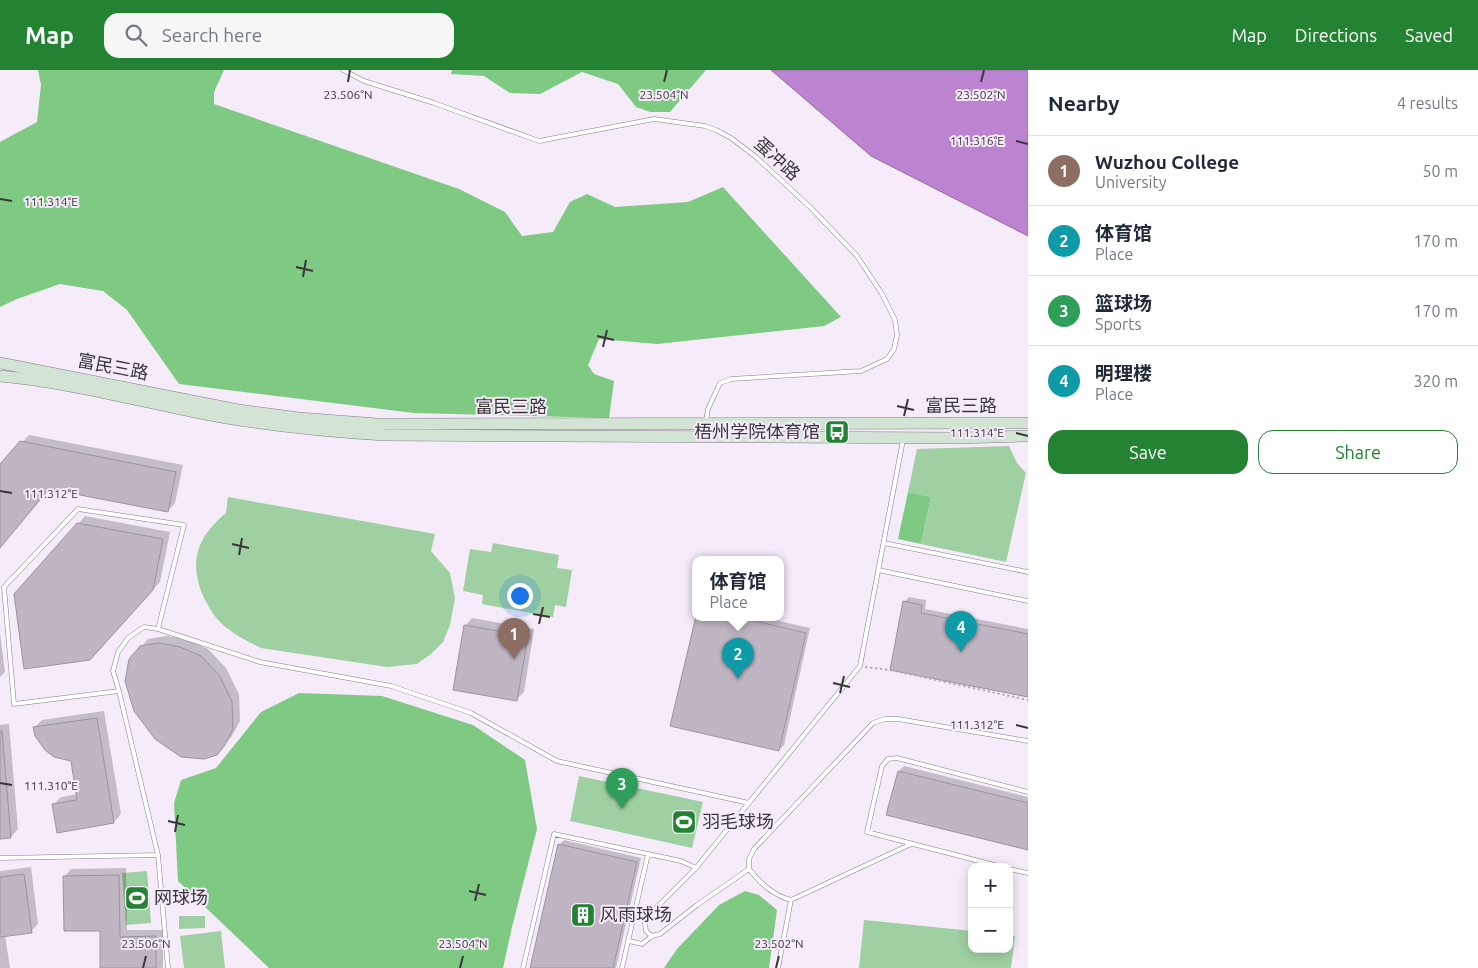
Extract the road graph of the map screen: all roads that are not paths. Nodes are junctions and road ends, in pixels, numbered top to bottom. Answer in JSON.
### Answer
{"nodes":[{"id":1,"x":343,"y":70,"type":"edge"},
{"id":2,"x":0,"y":363,"type":"edge"},
{"id":3,"x":0,"y":376,"type":"edge"},
{"id":4,"x":1028,"y":423,"type":"edge"},
{"id":5,"x":706,"y":424,"type":"junction"},
{"id":6,"x":1028,"y":436,"type":"edge"},
{"id":7,"x":904,"y":438,"type":"junction"},
{"id":8,"x":884,"y":543,"type":"junction"},
{"id":9,"x":878,"y":570,"type":"junction"},
{"id":10,"x":1028,"y":572,"type":"edge"},
{"id":11,"x":1028,"y":601,"type":"edge"},
{"id":12,"x":158,"y":629,"type":"junction"},
{"id":13,"x":119,"y":691,"type":"junction"},
{"id":14,"x":1028,"y":741,"type":"edge"},
{"id":15,"x":1028,"y":792,"type":"edge"},
{"id":16,"x":749,"y":803,"type":"junction"},
{"id":17,"x":912,"y":844,"type":"junction"},
{"id":18,"x":648,"y":854,"type":"junction"},
{"id":19,"x":158,"y":855,"type":"junction"},
{"id":20,"x":0,"y":858,"type":"edge"},
{"id":21,"x":986,"y":863,"type":"edge"},
{"id":22,"x":696,"y":868,"type":"junction"},
{"id":23,"x":749,"y":869,"type":"junction"},
{"id":24,"x":1013,"y":870,"type":"edge"},
{"id":25,"x":1028,"y":874,"type":"edge"},
{"id":26,"x":791,"y":900,"type":"junction"},
{"id":27,"x":652,"y":936,"type":"junction"},
{"id":28,"x":629,"y":941,"type":"junction"},
{"id":29,"x":168,"y":968,"type":"edge"},
{"id":30,"x":523,"y":968,"type":"edge"},
{"id":31,"x":622,"y":968,"type":"edge"},
{"id":32,"x":778,"y":968,"type":"edge"}],
"edges":[{"from":1,"to":5,"type":"lane","name":"蛋冲路"},
{"from":2,"to":5,"type":"main road","name":"富民三路"},
{"from":3,"to":7,"type":"main road","name":"富民三路"},
{"from":4,"to":5,"type":"main road","name":"富民三路"},
{"from":6,"to":7,"type":"main road","name":"富民三路"},
{"from":7,"to":8,"type":"lane"},
{"from":8,"to":9,"type":"lane"},
{"from":8,"to":10,"type":"lane"},
{"from":9,"to":11,"type":"lane"},
{"from":9,"to":16,"type":"lane"},
{"from":12,"to":13,"type":"lane"},
{"from":12,"to":13,"type":"lane"},
{"from":12,"to":16,"type":"lane"},
{"from":13,"to":19,"type":"lane"},
{"from":14,"to":23,"type":"lane"},
{"from":15,"to":17,"type":"lane"},
{"from":16,"to":22,"type":"lane"},
{"from":17,"to":21,"type":"lane"},
{"from":17,"to":26,"type":"lane"},
{"from":18,"to":22,"type":"lane"},
{"from":18,"to":28,"type":"lane"},
{"from":18,"to":30,"type":"lane"},
{"from":19,"to":20,"type":"lane"},
{"from":19,"to":29,"type":"lane"},
{"from":22,"to":27,"type":"lane"},
{"from":23,"to":26,"type":"lane"},
{"from":23,"to":27,"type":"lane"},
{"from":24,"to":25,"type":"lane"},
{"from":26,"to":32,"type":"lane"},
{"from":27,"to":28,"type":"lane"},
{"from":28,"to":31,"type":"lane"}]}
